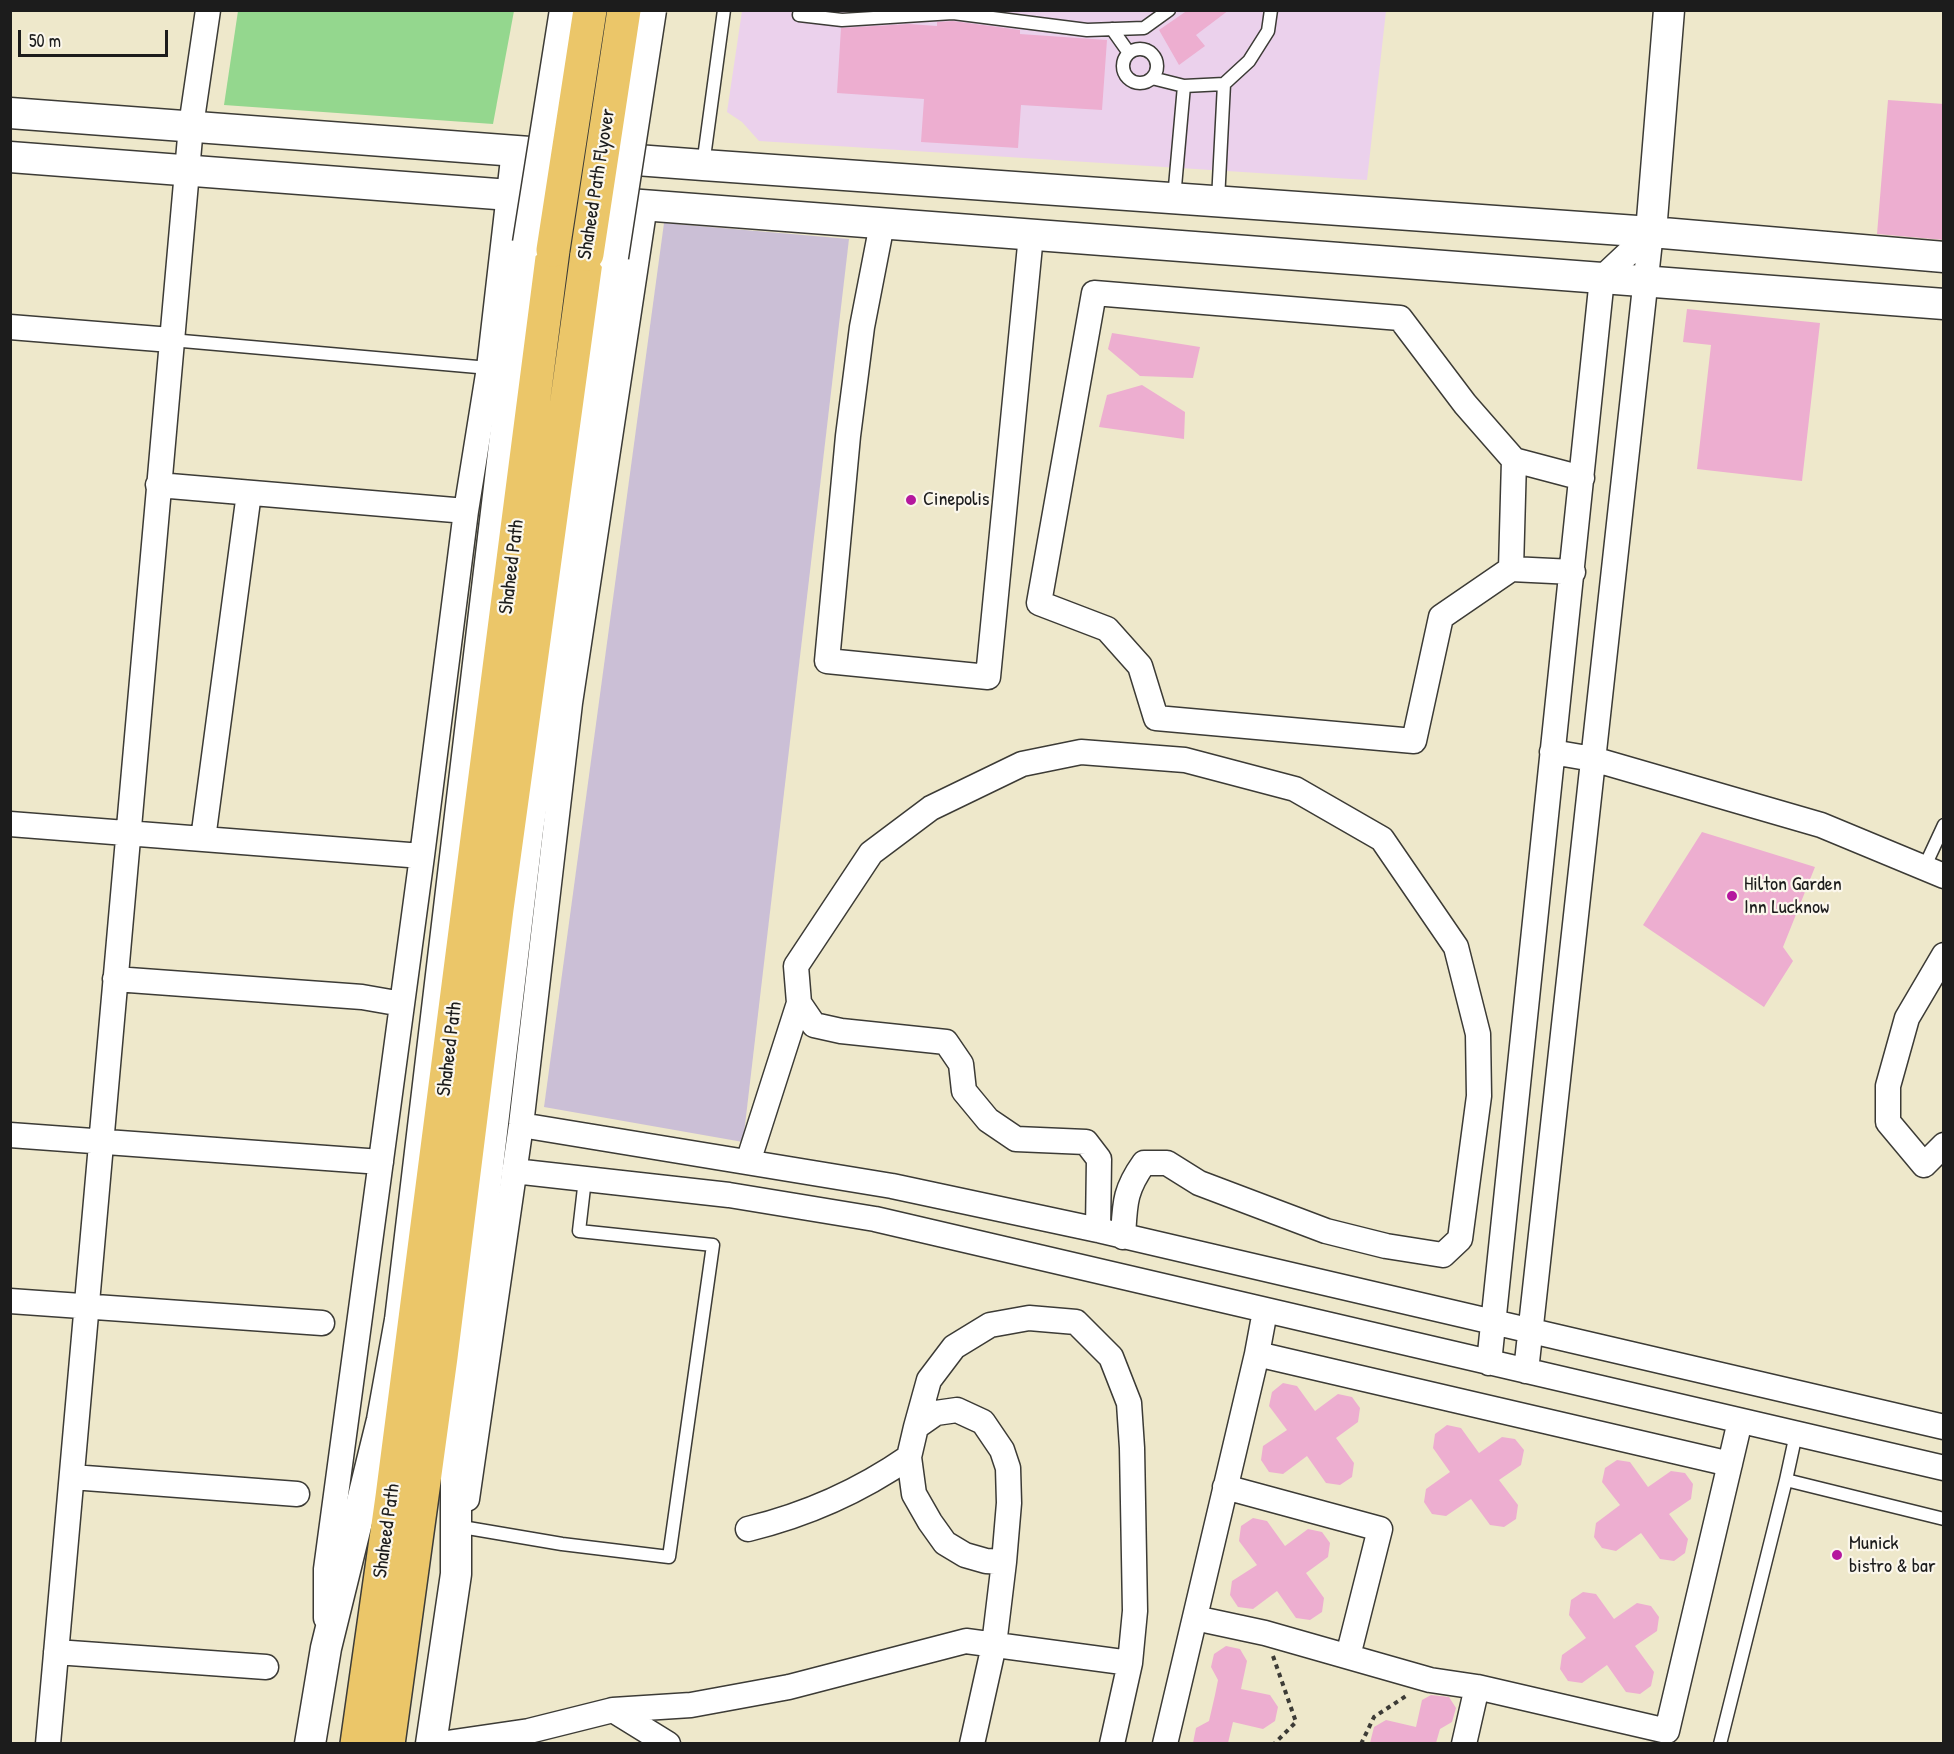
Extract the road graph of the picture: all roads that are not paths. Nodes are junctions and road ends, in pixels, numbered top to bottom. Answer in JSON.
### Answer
{"nodes":[{"id":1,"x":208,"y":10,"type":"edge"},
{"id":2,"x":565,"y":10,"type":"edge"},
{"id":3,"x":590,"y":10,"type":"edge"},
{"id":4,"x":624,"y":10,"type":"edge"},
{"id":5,"x":651,"y":10,"type":"edge"},
{"id":6,"x":724,"y":10,"type":"edge"},
{"id":7,"x":800,"y":10,"type":"edge"},
{"id":8,"x":877,"y":10,"type":"edge"},
{"id":9,"x":1169,"y":10,"type":"edge"},
{"id":10,"x":1271,"y":10,"type":"edge"},
{"id":11,"x":952,"y":12,"type":"edge"},
{"id":12,"x":1667,"y":12,"type":"edge"},
{"id":13,"x":859,"y":15,"type":"edge"},
{"id":14,"x":1112,"y":29,"type":"junction"},
{"id":15,"x":1129,"y":53,"type":"junction"},
{"id":16,"x":1152,"y":78,"type":"junction"},
{"id":17,"x":1224,"y":84,"type":"junction"},
{"id":18,"x":1184,"y":86,"type":"junction"},
{"id":19,"x":10,"y":113,"type":"edge"},
{"id":20,"x":190,"y":126,"type":"junction"},
{"id":21,"x":514,"y":150,"type":"junction"},
{"id":22,"x":10,"y":157,"type":"edge"},
{"id":23,"x":703,"y":165,"type":"junction"},
{"id":24,"x":187,"y":171,"type":"junction"},
{"id":25,"x":946,"y":182,"type":"junction"},
{"id":26,"x":509,"y":195,"type":"junction"},
{"id":27,"x":1174,"y":198,"type":"junction"},
{"id":28,"x":1218,"y":200,"type":"junction"},
{"id":29,"x":645,"y":206,"type":"junction"},
{"id":30,"x":882,"y":224,"type":"junction"},
{"id":31,"x":942,"y":228,"type":"junction"},
{"id":32,"x":1651,"y":232,"type":"junction"},
{"id":33,"x":1031,"y":235,"type":"junction"},
{"id":34,"x":541,"y":247,"type":"junction"},
{"id":35,"x":600,"y":255,"type":"junction"},
{"id":36,"x":1944,"y":256,"type":"edge"},
{"id":37,"x":1602,"y":278,"type":"junction"},
{"id":38,"x":1646,"y":282,"type":"junction"},
{"id":39,"x":1944,"y":304,"type":"edge"},
{"id":40,"x":10,"y":327,"type":"edge"},
{"id":41,"x":171,"y":340,"type":"junction"},
{"id":42,"x":555,"y":356,"type":"junction"},
{"id":43,"x":489,"y":368,"type":"junction"},
{"id":44,"x":1514,"y":460,"type":"junction"},
{"id":45,"x":1582,"y":478,"type":"junction"},
{"id":46,"x":158,"y":485,"type":"junction"},
{"id":47,"x":249,"y":493,"type":"junction"},
{"id":48,"x":466,"y":511,"type":"junction"},
{"id":49,"x":1511,"y":569,"type":"junction"},
{"id":50,"x":1573,"y":572,"type":"junction"},
{"id":51,"x":1552,"y":752,"type":"junction"},
{"id":52,"x":1593,"y":759,"type":"junction"},
{"id":53,"x":10,"y":824,"type":"edge"},
{"id":54,"x":1944,"y":825,"type":"edge"},
{"id":55,"x":128,"y":833,"type":"junction"},
{"id":56,"x":203,"y":839,"type":"junction"},
{"id":57,"x":422,"y":856,"type":"junction"},
{"id":58,"x":1934,"y":872,"type":"edge"},
{"id":59,"x":1944,"y":955,"type":"edge"},
{"id":60,"x":115,"y":979,"type":"junction"},
{"id":61,"x":799,"y":1003,"type":"junction"},
{"id":62,"x":402,"y":1004,"type":"junction"},
{"id":63,"x":521,"y":1125,"type":"junction"},
{"id":64,"x":10,"y":1135,"type":"edge"},
{"id":65,"x":101,"y":1142,"type":"junction"},
{"id":66,"x":1944,"y":1145,"type":"edge"},
{"id":67,"x":381,"y":1162,"type":"junction"},
{"id":68,"x":748,"y":1162,"type":"junction"},
{"id":69,"x":514,"y":1171,"type":"junction"},
{"id":70,"x":585,"y":1179,"type":"junction"},
{"id":71,"x":418,"y":1229,"type":"junction"},
{"id":72,"x":1098,"y":1230,"type":"junction"},
{"id":73,"x":1123,"y":1237,"type":"junction"},
{"id":74,"x":10,"y":1301,"type":"edge"},
{"id":75,"x":87,"y":1306,"type":"junction"},
{"id":76,"x":1265,"y":1311,"type":"junction"},
{"id":77,"x":322,"y":1323,"type":"dead end"},
{"id":78,"x":1494,"y":1323,"type":"junction"},
{"id":79,"x":1530,"y":1331,"type":"junction"},
{"id":80,"x":1257,"y":1354,"type":"junction"},
{"id":81,"x":454,"y":1360,"type":"junction"},
{"id":82,"x":1489,"y":1363,"type":"junction"},
{"id":83,"x":1526,"y":1371,"type":"junction"},
{"id":84,"x":348,"y":1404,"type":"junction"},
{"id":85,"x":384,"y":1408,"type":"junction"},
{"id":86,"x":1740,"y":1421,"type":"junction"},
{"id":87,"x":916,"y":1427,"type":"junction"},
{"id":88,"x":1944,"y":1427,"type":"edge"},
{"id":89,"x":1796,"y":1434,"type":"junction"},
{"id":90,"x":909,"y":1457,"type":"junction"},
{"id":91,"x":1730,"y":1464,"type":"junction"},
{"id":92,"x":1944,"y":1468,"type":"edge"},
{"id":93,"x":72,"y":1477,"type":"junction"},
{"id":94,"x":1786,"y":1480,"type":"junction"},
{"id":95,"x":1225,"y":1487,"type":"junction"},
{"id":96,"x":297,"y":1494,"type":"dead end"},
{"id":97,"x":1944,"y":1519,"type":"edge"},
{"id":98,"x":462,"y":1527,"type":"junction"},
{"id":99,"x":748,"y":1529,"type":"dead end"},
{"id":100,"x":1004,"y":1562,"type":"junction"},
{"id":101,"x":456,"y":1574,"type":"junction"},
{"id":102,"x":1195,"y":1618,"type":"junction"},
{"id":103,"x":994,"y":1645,"type":"junction"},
{"id":104,"x":326,"y":1648,"type":"junction"},
{"id":105,"x":56,"y":1652,"type":"junction"},
{"id":106,"x":1347,"y":1656,"type":"junction"},
{"id":107,"x":1130,"y":1663,"type":"junction"},
{"id":108,"x":266,"y":1667,"type":"dead end"},
{"id":109,"x":1477,"y":1687,"type":"junction"},
{"id":110,"x":613,"y":1710,"type":"junction"},
{"id":111,"x":534,"y":1737,"type":"edge"},
{"id":112,"x":48,"y":1743,"type":"edge"},
{"id":113,"x":310,"y":1743,"type":"edge"},
{"id":114,"x":357,"y":1743,"type":"edge"},
{"id":115,"x":388,"y":1743,"type":"edge"},
{"id":116,"x":431,"y":1743,"type":"edge"},
{"id":117,"x":440,"y":1743,"type":"edge"},
{"id":118,"x":668,"y":1743,"type":"edge"},
{"id":119,"x":972,"y":1743,"type":"edge"},
{"id":120,"x":1112,"y":1743,"type":"edge"},
{"id":121,"x":1165,"y":1743,"type":"edge"},
{"id":122,"x":1464,"y":1743,"type":"edge"},
{"id":123,"x":1720,"y":1743,"type":"edge"}],
"edges":[{"from":1,"to":20,"type":"street"},
{"from":2,"to":34,"type":"street","bridge":true},
{"from":3,"to":34,"type":"highway","name":"Shaheed Path Flyover","bridge":true},
{"from":4,"to":35,"type":"highway","name":"Shaheed Path Flyover","bridge":true},
{"from":5,"to":35,"type":"street","bridge":true},
{"from":6,"to":23,"type":"lane"},
{"from":7,"to":13,"type":"lane"},
{"from":8,"to":13,"type":"lane"},
{"from":9,"to":14,"type":"lane"},
{"from":10,"to":17,"type":"lane"},
{"from":11,"to":13,"type":"lane"},
{"from":11,"to":14,"type":"lane"},
{"from":12,"to":32,"type":"street"},
{"from":14,"to":15,"type":"lane"},
{"from":15,"to":16,"type":"lane"},
{"from":15,"to":16,"type":"lane"},
{"from":16,"to":18,"type":"lane"},
{"from":17,"to":18,"type":"lane"},
{"from":17,"to":28,"type":"lane"},
{"from":18,"to":27,"type":"lane"},
{"from":19,"to":20,"type":"street"},
{"from":20,"to":21,"type":"street"},
{"from":20,"to":24,"type":"street"},
{"from":21,"to":23,"type":"street"},
{"from":21,"to":26,"type":"street"},
{"from":22,"to":24,"type":"street"},
{"from":23,"to":25,"type":"street"},
{"from":24,"to":26,"type":"street"},
{"from":24,"to":41,"type":"street"},
{"from":25,"to":27,"type":"street"},
{"from":25,"to":31,"type":"street"},
{"from":26,"to":29,"type":"street"},
{"from":26,"to":43,"type":"street"},
{"from":27,"to":28,"type":"street"},
{"from":28,"to":32,"type":"street"},
{"from":29,"to":30,"type":"street"},
{"from":29,"to":63,"type":"street"},
{"from":30,"to":31,"type":"street"},
{"from":30,"to":33,"type":"street"},
{"from":31,"to":33,"type":"street"},
{"from":32,"to":36,"type":"street"},
{"from":32,"to":37,"type":"street"},
{"from":32,"to":38,"type":"street"},
{"from":33,"to":37,"type":"street"},
{"from":34,"to":42,"type":"highway","name":"Shaheed Path Flyover"},
{"from":34,"to":71,"type":"street"},
{"from":35,"to":42,"type":"highway","name":"Shaheed Path Flyover"},
{"from":35,"to":81,"type":"street"},
{"from":37,"to":38,"type":"street"},
{"from":37,"to":45,"type":"street"},
{"from":38,"to":39,"type":"street"},
{"from":38,"to":52,"type":"street"},
{"from":40,"to":41,"type":"street"},
{"from":41,"to":43,"type":"lane"},
{"from":41,"to":46,"type":"street"},
{"from":42,"to":71,"type":"highway","name":"Shaheed Path"},
{"from":42,"to":81,"type":"highway","name":"Shaheed Path"},
{"from":43,"to":48,"type":"street"},
{"from":44,"to":45,"type":"street"},
{"from":44,"to":49,"type":"street"},
{"from":44,"to":49,"type":"street"},
{"from":45,"to":50,"type":"street"},
{"from":46,"to":47,"type":"street"},
{"from":46,"to":55,"type":"street"},
{"from":47,"to":48,"type":"street"},
{"from":47,"to":56,"type":"street"},
{"from":48,"to":57,"type":"street"},
{"from":49,"to":50,"type":"street"},
{"from":50,"to":51,"type":"street"},
{"from":51,"to":52,"type":"street"},
{"from":51,"to":78,"type":"street"},
{"from":52,"to":58,"type":"street"},
{"from":52,"to":79,"type":"street"},
{"from":53,"to":55,"type":"street"},
{"from":54,"to":58,"type":"lane"},
{"from":55,"to":56,"type":"street"},
{"from":55,"to":60,"type":"street"},
{"from":56,"to":57,"type":"street"},
{"from":57,"to":62,"type":"street"},
{"from":59,"to":66,"type":"street"},
{"from":60,"to":62,"type":"street"},
{"from":60,"to":65,"type":"street"},
{"from":61,"to":68,"type":"street"},
{"from":61,"to":72,"type":"street"},
{"from":61,"to":73,"type":"street"},
{"from":62,"to":67,"type":"street"},
{"from":63,"to":68,"type":"street"},
{"from":63,"to":69,"type":"street"},
{"from":64,"to":65,"type":"street"},
{"from":65,"to":67,"type":"street"},
{"from":65,"to":75,"type":"street"},
{"from":67,"to":84,"type":"street"},
{"from":68,"to":72,"type":"street"},
{"from":69,"to":70,"type":"street"},
{"from":69,"to":98,"type":"street"},
{"from":70,"to":76,"type":"street"},
{"from":70,"to":98,"type":"lane"},
{"from":71,"to":85,"type":"street"},
{"from":71,"to":114,"type":"highway","name":"Shaheed Path"},
{"from":72,"to":73,"type":"street"},
{"from":73,"to":78,"type":"street"},
{"from":74,"to":75,"type":"street"},
{"from":75,"to":77,"type":"street"},
{"from":75,"to":93,"type":"street"},
{"from":76,"to":80,"type":"street"},
{"from":76,"to":82,"type":"street"},
{"from":78,"to":79,"type":"street"},
{"from":78,"to":82,"type":"street"},
{"from":79,"to":83,"type":"street"},
{"from":79,"to":88,"type":"street"},
{"from":80,"to":91,"type":"street"},
{"from":80,"to":95,"type":"street"},
{"from":81,"to":101,"type":"street"},
{"from":81,"to":115,"type":"highway","name":"Shaheed Path"},
{"from":82,"to":83,"type":"street"},
{"from":83,"to":86,"type":"street"},
{"from":84,"to":85,"type":"street"},
{"from":84,"to":104,"type":"street"},
{"from":85,"to":104,"type":"street"},
{"from":86,"to":89,"type":"street"},
{"from":86,"to":91,"type":"street"},
{"from":87,"to":90,"type":"street"},
{"from":87,"to":100,"type":"street"},
{"from":87,"to":107,"type":"street"},
{"from":89,"to":92,"type":"street"},
{"from":89,"to":94,"type":"lane"},
{"from":90,"to":99,"type":"street"},
{"from":90,"to":100,"type":"street"},
{"from":91,"to":109,"type":"street"},
{"from":93,"to":96,"type":"street"},
{"from":93,"to":105,"type":"street"},
{"from":94,"to":97,"type":"lane"},
{"from":94,"to":123,"type":"lane"},
{"from":95,"to":102,"type":"street"},
{"from":95,"to":106,"type":"street"},
{"from":98,"to":101,"type":"street"},
{"from":100,"to":103,"type":"street"},
{"from":101,"to":116,"type":"street"},
{"from":102,"to":106,"type":"street"},
{"from":102,"to":121,"type":"street"},
{"from":103,"to":107,"type":"street"},
{"from":103,"to":110,"type":"street"},
{"from":103,"to":119,"type":"street"},
{"from":104,"to":113,"type":"street"},
{"from":105,"to":108,"type":"street"},
{"from":105,"to":112,"type":"street"},
{"from":106,"to":109,"type":"street"},
{"from":107,"to":120,"type":"street"},
{"from":109,"to":122,"type":"street"},
{"from":110,"to":111,"type":"street"},
{"from":110,"to":118,"type":"street"},
{"from":111,"to":117,"type":"street"}]}
